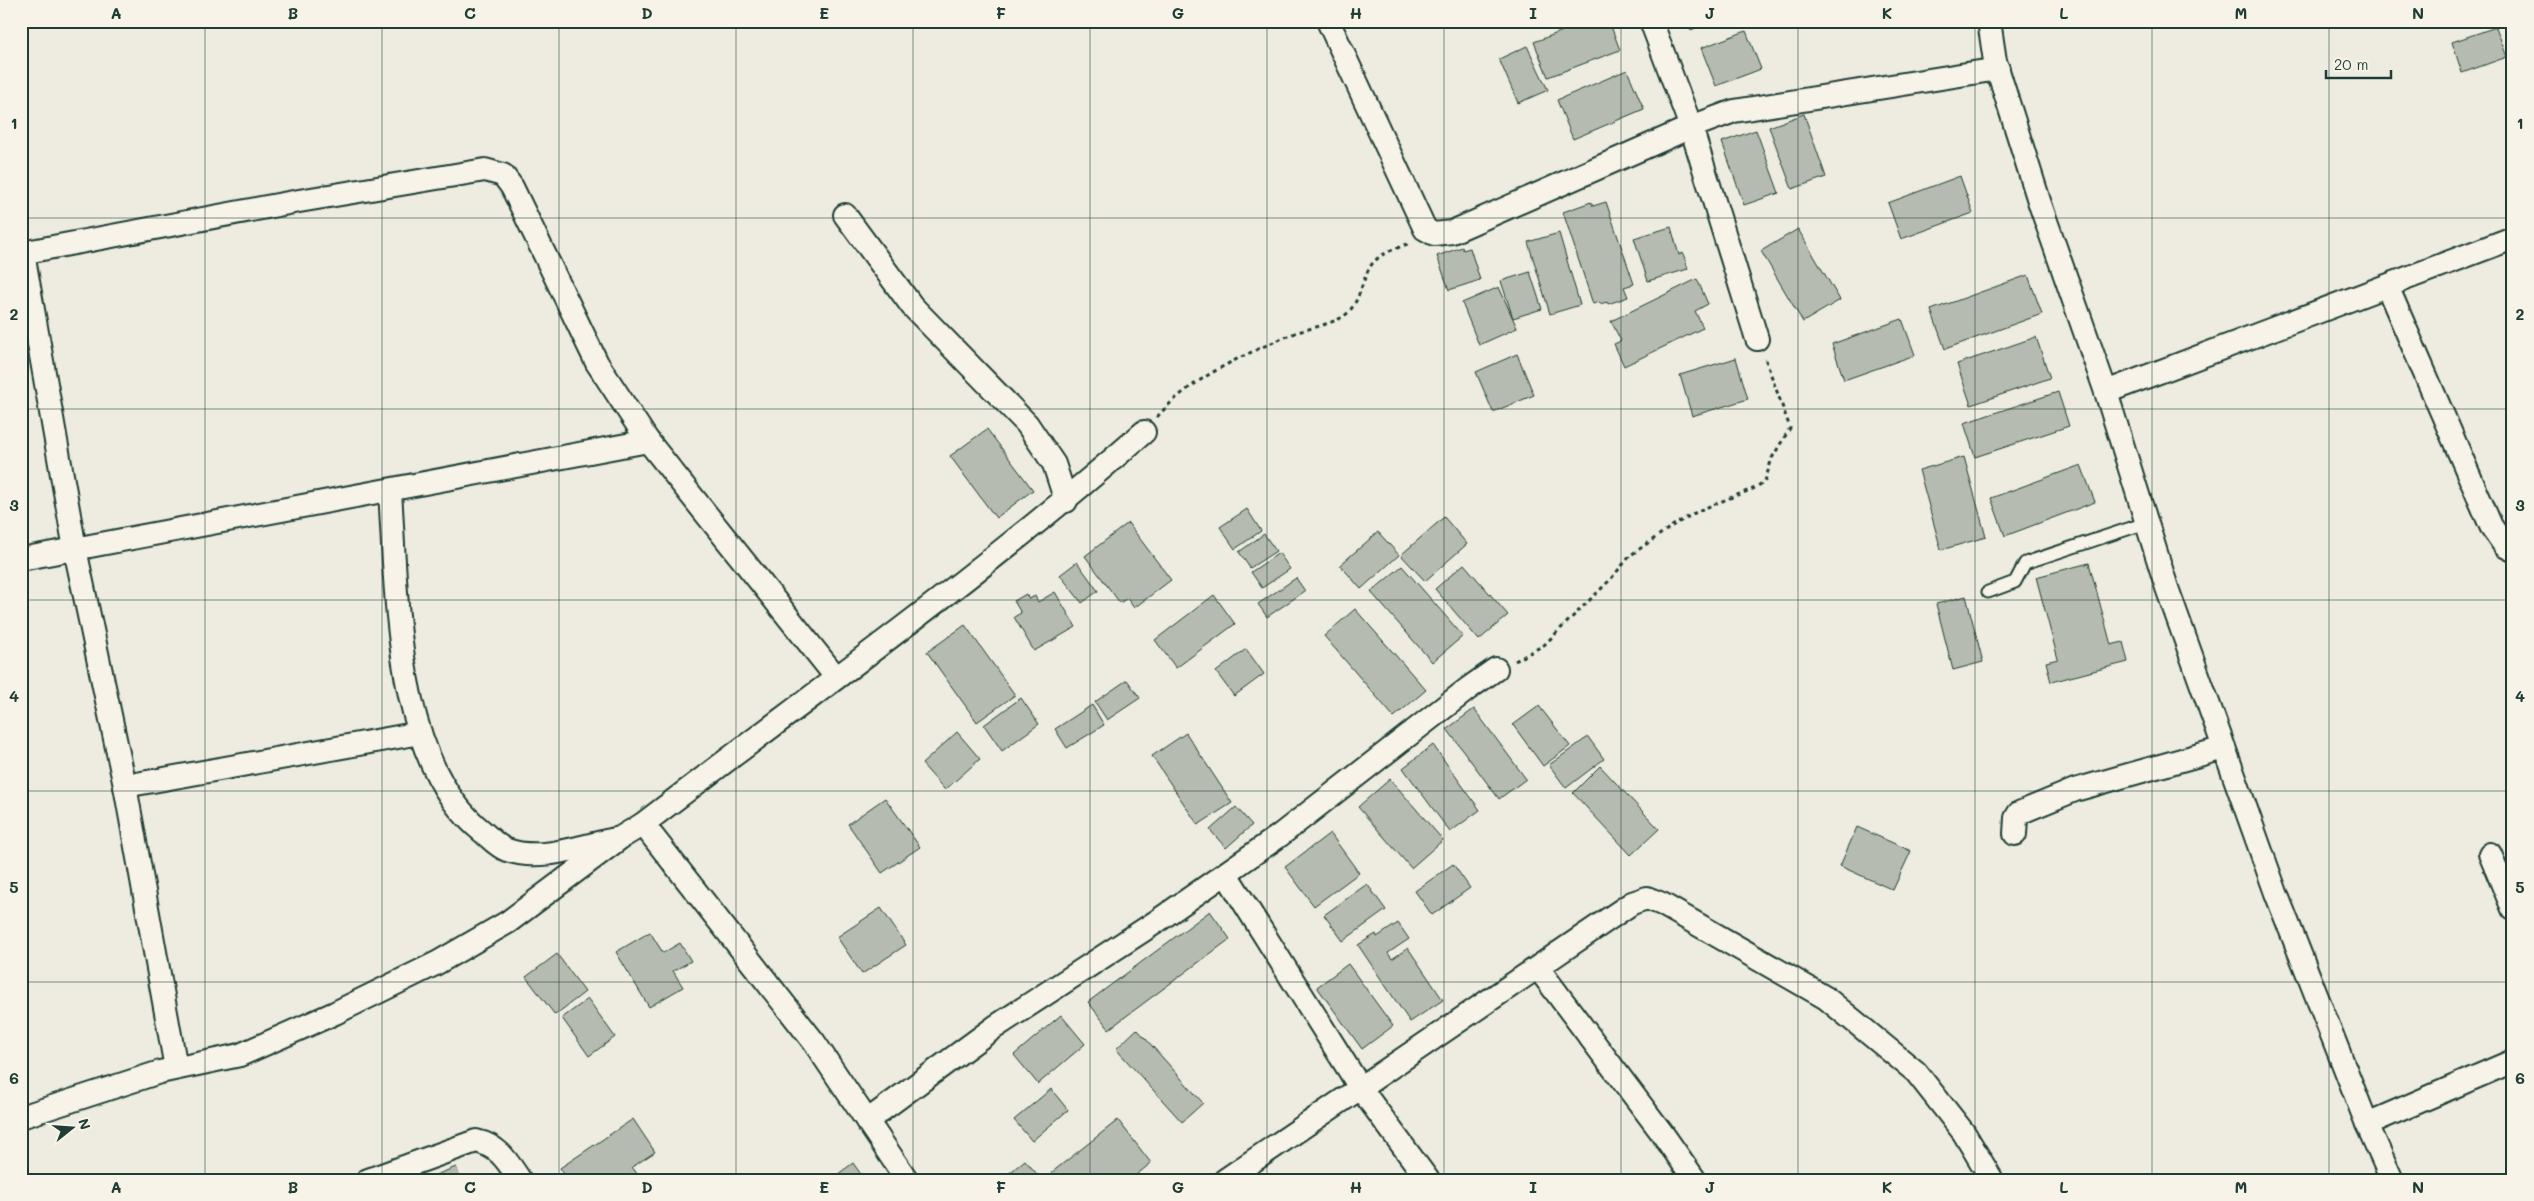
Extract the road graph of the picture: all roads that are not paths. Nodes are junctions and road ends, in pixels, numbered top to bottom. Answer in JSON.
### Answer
{"nodes":[{"id":1,"x":1328,"y":21,"type":"edge"},
{"id":2,"x":1651,"y":21,"type":"edge"},
{"id":3,"x":1989,"y":21,"type":"edge"},
{"id":4,"x":1998,"y":69,"type":"junction"},
{"id":5,"x":1691,"y":127,"type":"junction"},
{"id":6,"x":845,"y":215,"type":"dead end"},
{"id":7,"x":2513,"y":238,"type":"edge"},
{"id":8,"x":22,"y":253,"type":"edge"},
{"id":9,"x":2386,"y":286,"type":"junction"},
{"id":10,"x":1757,"y":339,"type":"road end"},
{"id":11,"x":2106,"y":392,"type":"junction"},
{"id":12,"x":1144,"y":432,"type":"road end"},
{"id":13,"x":648,"y":441,"type":"junction"},
{"id":14,"x":390,"y":492,"type":"junction"},
{"id":15,"x":1066,"y":500,"type":"junction"},
{"id":16,"x":2146,"y":523,"type":"junction"},
{"id":17,"x":75,"y":549,"type":"junction"},
{"id":18,"x":2513,"y":550,"type":"edge"},
{"id":19,"x":21,"y":559,"type":"edge"},
{"id":20,"x":1988,"y":592,"type":"dead end"},
{"id":21,"x":1496,"y":670,"type":"road end"},
{"id":22,"x":836,"y":677,"type":"junction"},
{"id":23,"x":420,"y":733,"type":"junction"},
{"id":24,"x":2224,"y":748,"type":"junction"},
{"id":25,"x":125,"y":786,"type":"junction"},
{"id":26,"x":643,"y":824,"type":"junction"},
{"id":27,"x":2015,"y":834,"type":"dead end"},
{"id":28,"x":620,"y":838,"type":"junction"},
{"id":29,"x":2490,"y":854,"type":"dead end"},
{"id":30,"x":1226,"y":874,"type":"junction"},
{"id":31,"x":2513,"y":909,"type":"edge"},
{"id":32,"x":1538,"y":968,"type":"junction"},
{"id":33,"x":2513,"y":1061,"type":"edge"},
{"id":34,"x":176,"y":1068,"type":"junction"},
{"id":35,"x":1361,"y":1089,"type":"junction"},
{"id":36,"x":21,"y":1117,"type":"edge"},
{"id":37,"x":867,"y":1121,"type":"junction"},
{"id":38,"x":2368,"y":1124,"type":"junction"},
{"id":39,"x":368,"y":1180,"type":"edge"},
{"id":40,"x":520,"y":1180,"type":"edge"},
{"id":41,"x":907,"y":1180,"type":"edge"},
{"id":42,"x":1225,"y":1180,"type":"edge"},
{"id":43,"x":1428,"y":1180,"type":"edge"},
{"id":44,"x":1695,"y":1180,"type":"edge"},
{"id":45,"x":1992,"y":1180,"type":"edge"},
{"id":46,"x":2392,"y":1180,"type":"edge"}],
"edges":[{"from":1,"to":5,"type":"street"},
{"from":2,"to":5,"type":"street"},
{"from":3,"to":4,"type":"street"},
{"from":4,"to":5,"type":"street"},
{"from":4,"to":11,"type":"street"},
{"from":5,"to":10,"type":"street"},
{"from":6,"to":15,"type":"street"},
{"from":7,"to":9,"type":"street"},
{"from":8,"to":13,"type":"street"},
{"from":8,"to":17,"type":"street"},
{"from":9,"to":11,"type":"street"},
{"from":9,"to":18,"type":"street"},
{"from":11,"to":16,"type":"street"},
{"from":12,"to":15,"type":"street"},
{"from":13,"to":14,"type":"street"},
{"from":13,"to":22,"type":"street"},
{"from":14,"to":17,"type":"street"},
{"from":14,"to":23,"type":"street"},
{"from":15,"to":22,"type":"street"},
{"from":16,"to":20,"type":"lane"},
{"from":16,"to":24,"type":"street"},
{"from":17,"to":19,"type":"street"},
{"from":17,"to":25,"type":"street"},
{"from":21,"to":30,"type":"street"},
{"from":22,"to":26,"type":"street"},
{"from":23,"to":25,"type":"street"},
{"from":23,"to":28,"type":"street"},
{"from":24,"to":27,"type":"street"},
{"from":24,"to":38,"type":"street"},
{"from":25,"to":34,"type":"street"},
{"from":26,"to":28,"type":"street"},
{"from":26,"to":37,"type":"street"},
{"from":28,"to":34,"type":"street"},
{"from":29,"to":31,"type":"street"},
{"from":30,"to":35,"type":"street"},
{"from":30,"to":37,"type":"street"},
{"from":32,"to":35,"type":"street"},
{"from":32,"to":44,"type":"street"},
{"from":32,"to":45,"type":"street"},
{"from":33,"to":38,"type":"street"},
{"from":34,"to":36,"type":"street"},
{"from":35,"to":42,"type":"street"},
{"from":35,"to":43,"type":"street"},
{"from":37,"to":41,"type":"street"},
{"from":38,"to":46,"type":"street"},
{"from":39,"to":40,"type":"street"}]}
